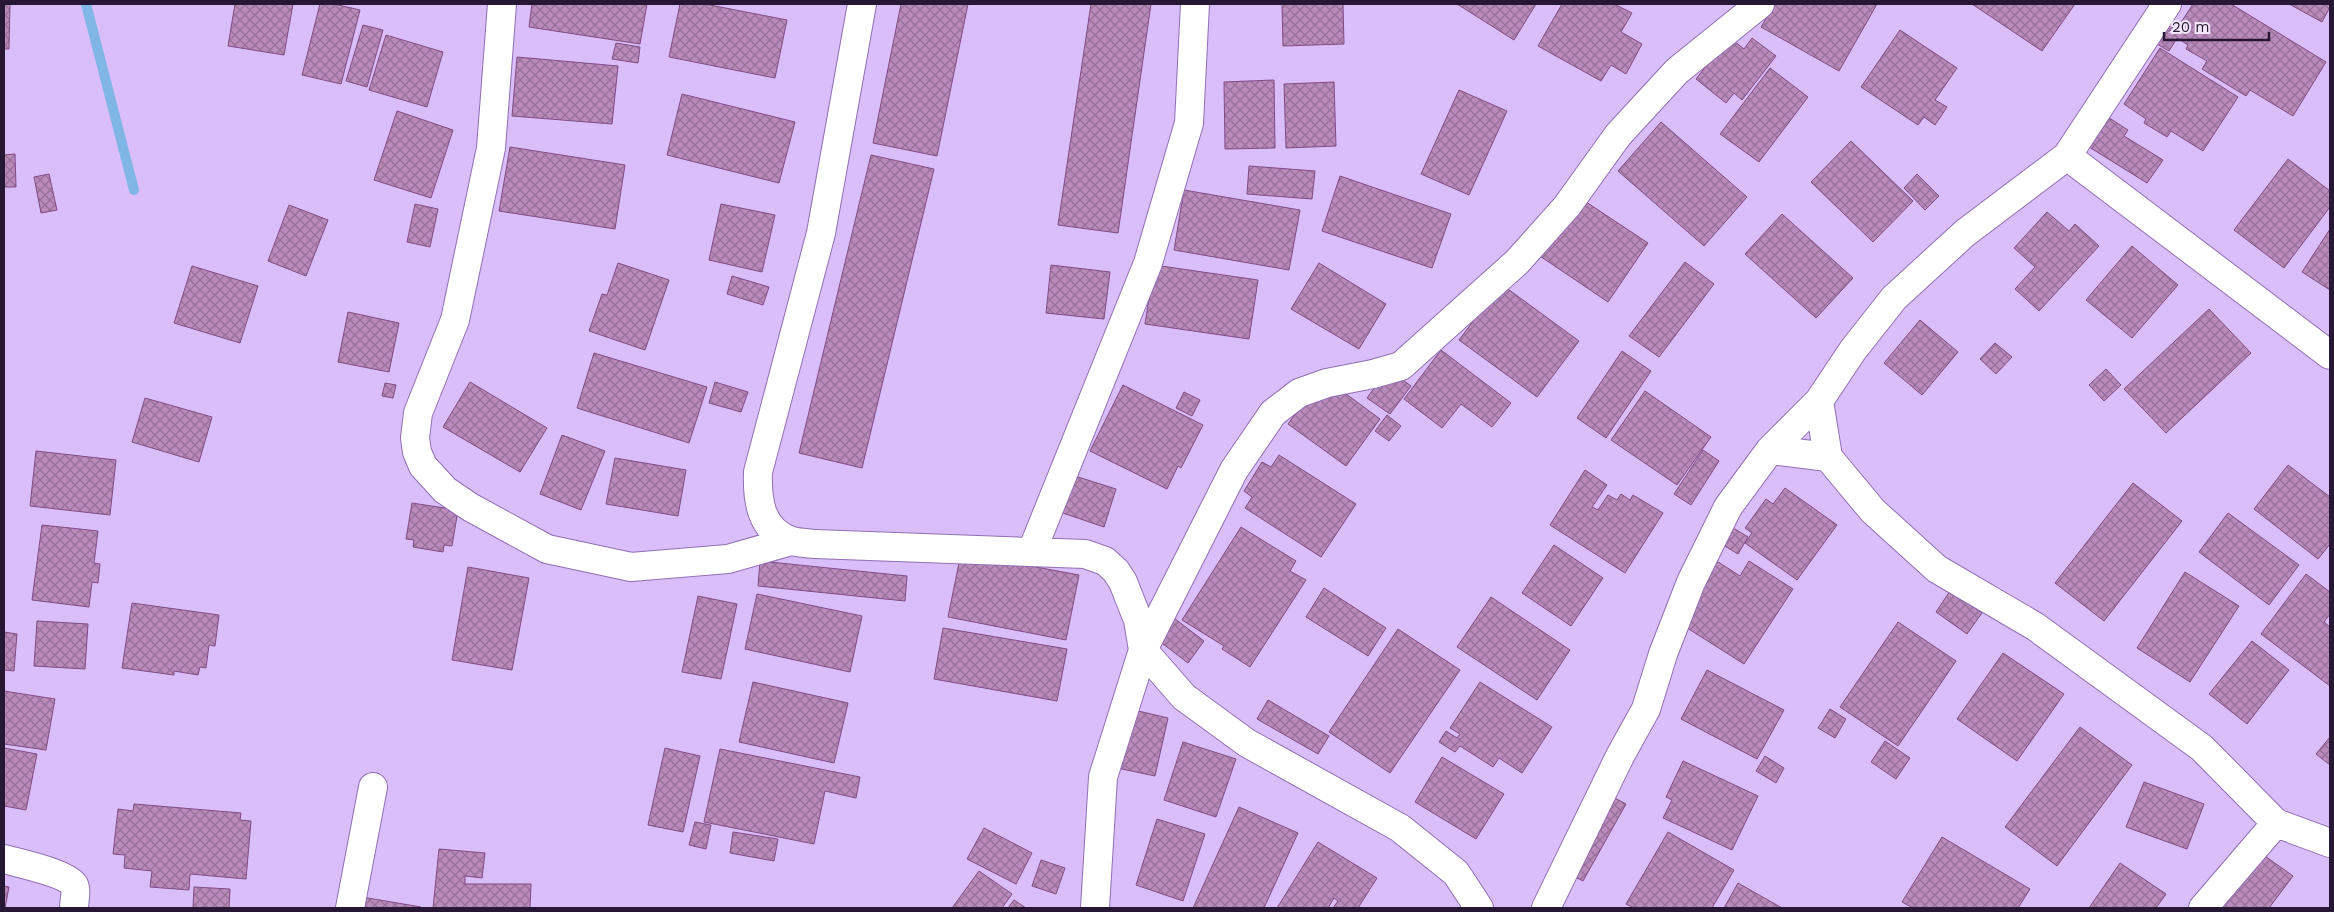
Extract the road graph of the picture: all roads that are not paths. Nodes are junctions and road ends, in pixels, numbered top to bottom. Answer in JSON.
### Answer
{"nodes":[{"id":1,"x":502,"y":4,"type":"edge"},
{"id":2,"x":862,"y":4,"type":"edge"},
{"id":3,"x":1195,"y":4,"type":"edge"},
{"id":4,"x":1760,"y":4,"type":"edge"},
{"id":5,"x":2167,"y":4,"type":"edge"},
{"id":6,"x":2068,"y":156,"type":"junction"},
{"id":7,"x":2330,"y":354,"type":"edge"},
{"id":8,"x":1819,"y":401,"type":"junction"},
{"id":9,"x":1770,"y":450,"type":"junction"},
{"id":10,"x":1828,"y":457,"type":"junction"},
{"id":11,"x":791,"y":540,"type":"junction"},
{"id":12,"x":1032,"y":551,"type":"junction"},
{"id":13,"x":1143,"y":650,"type":"junction"},
{"id":14,"x":373,"y":787,"type":"dead end"},
{"id":15,"x":2276,"y":823,"type":"junction"},
{"id":16,"x":2330,"y":843,"type":"edge"},
{"id":17,"x":4,"y":859,"type":"edge"},
{"id":18,"x":74,"y":908,"type":"edge"},
{"id":19,"x":350,"y":908,"type":"edge"},
{"id":20,"x":1095,"y":908,"type":"edge"},
{"id":21,"x":1479,"y":908,"type":"edge"},
{"id":22,"x":1546,"y":908,"type":"edge"},
{"id":23,"x":2203,"y":908,"type":"edge"}],
"edges":[{"from":1,"to":11,"type":"street"},
{"from":2,"to":11,"type":"street"},
{"from":3,"to":12,"type":"street"},
{"from":4,"to":13,"type":"street"},
{"from":5,"to":6,"type":"street"},
{"from":6,"to":7,"type":"street"},
{"from":6,"to":8,"type":"street"},
{"from":8,"to":9,"type":"street"},
{"from":8,"to":10,"type":"street"},
{"from":9,"to":10,"type":"street"},
{"from":9,"to":22,"type":"street"},
{"from":10,"to":15,"type":"street"},
{"from":11,"to":12,"type":"street"},
{"from":12,"to":13,"type":"street"},
{"from":13,"to":20,"type":"street"},
{"from":13,"to":21,"type":"street"},
{"from":14,"to":19,"type":"street"},
{"from":15,"to":16,"type":"street"},
{"from":15,"to":23,"type":"street"},
{"from":17,"to":18,"type":"street"}]}
